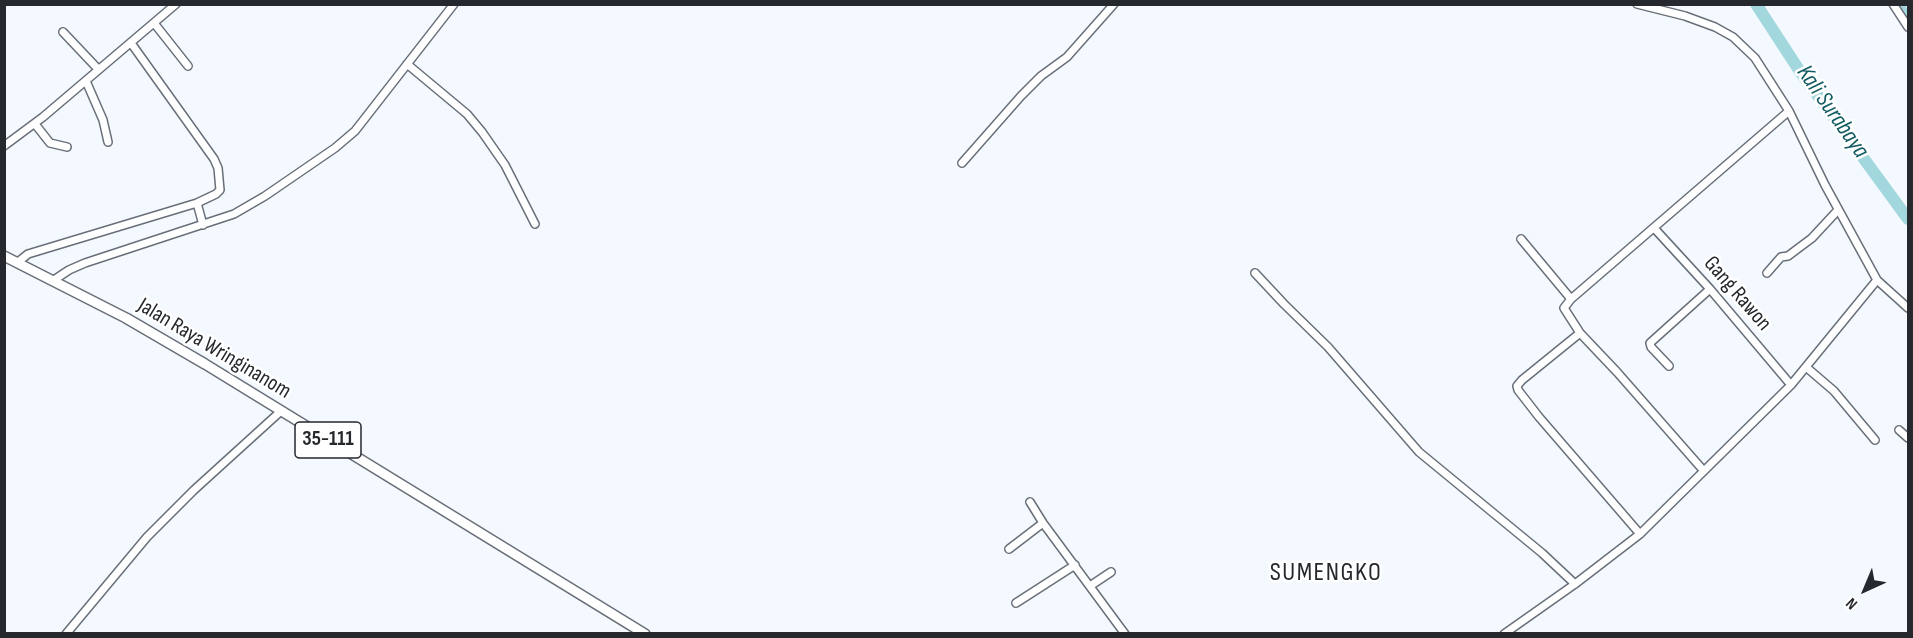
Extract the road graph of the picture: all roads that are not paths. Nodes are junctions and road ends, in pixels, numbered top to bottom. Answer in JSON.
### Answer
{"nodes":[{"id":1,"x":176,"y":4,"type":"edge"},
{"id":2,"x":454,"y":4,"type":"edge"},
{"id":3,"x":1114,"y":4,"type":"edge"},
{"id":4,"x":1637,"y":4,"type":"edge"},
{"id":5,"x":1893,"y":4,"type":"edge"},
{"id":6,"x":154,"y":23,"type":"junction"},
{"id":7,"x":1908,"y":27,"type":"edge"},
{"id":8,"x":63,"y":32,"type":"dead end"},
{"id":9,"x":131,"y":43,"type":"junction"},
{"id":10,"x":407,"y":64,"type":"junction"},
{"id":11,"x":188,"y":66,"type":"dead end"},
{"id":12,"x":98,"y":69,"type":"junction"},
{"id":13,"x":86,"y":81,"type":"junction"},
{"id":14,"x":1789,"y":111,"type":"junction"},
{"id":15,"x":35,"y":124,"type":"junction"},
{"id":16,"x":108,"y":142,"type":"dead end"},
{"id":17,"x":4,"y":146,"type":"edge"},
{"id":18,"x":67,"y":147,"type":"dead end"},
{"id":19,"x":962,"y":163,"type":"dead end"},
{"id":20,"x":197,"y":203,"type":"junction"},
{"id":21,"x":1838,"y":210,"type":"junction"},
{"id":22,"x":535,"y":224,"type":"dead end"},
{"id":23,"x":204,"y":225,"type":"junction"},
{"id":24,"x":1654,"y":228,"type":"junction"},
{"id":25,"x":1521,"y":239,"type":"dead end"},
{"id":26,"x":4,"y":256,"type":"edge"},
{"id":27,"x":18,"y":262,"type":"junction"},
{"id":28,"x":1255,"y":273,"type":"dead end"},
{"id":29,"x":1767,"y":273,"type":"dead end"},
{"id":30,"x":54,"y":280,"type":"junction"},
{"id":31,"x":1876,"y":280,"type":"junction"},
{"id":32,"x":1710,"y":289,"type":"junction"},
{"id":33,"x":1571,"y":299,"type":"junction"},
{"id":34,"x":1908,"y":308,"type":"edge"},
{"id":35,"x":1580,"y":333,"type":"junction"},
{"id":36,"x":1669,"y":366,"type":"dead end"},
{"id":37,"x":1806,"y":367,"type":"junction"},
{"id":38,"x":1791,"y":385,"type":"junction"},
{"id":39,"x":281,"y":411,"type":"junction"},
{"id":40,"x":1899,"y":430,"type":"dead end"},
{"id":41,"x":1908,"y":438,"type":"edge"},
{"id":42,"x":1875,"y":440,"type":"dead end"},
{"id":43,"x":1703,"y":470,"type":"junction"},
{"id":44,"x":1030,"y":502,"type":"dead end"},
{"id":45,"x":1043,"y":523,"type":"junction"},
{"id":46,"x":1640,"y":534,"type":"junction"},
{"id":47,"x":1009,"y":549,"type":"dead end"},
{"id":48,"x":1075,"y":565,"type":"junction"},
{"id":49,"x":1111,"y":572,"type":"dead end"},
{"id":50,"x":1575,"y":584,"type":"junction"},
{"id":51,"x":1090,"y":586,"type":"junction"},
{"id":52,"x":1017,"y":603,"type":"dead end"},
{"id":53,"x":66,"y":633,"type":"edge"},
{"id":54,"x":645,"y":633,"type":"edge"},
{"id":55,"x":1125,"y":633,"type":"edge"},
{"id":56,"x":1504,"y":633,"type":"edge"}],
"edges":[{"from":1,"to":6,"type":"street"},
{"from":2,"to":10,"type":"street"},
{"from":3,"to":19,"type":"street"},
{"from":4,"to":14,"type":"street"},
{"from":5,"to":7,"type":"street"},
{"from":6,"to":9,"type":"street"},
{"from":6,"to":11,"type":"street"},
{"from":8,"to":12,"type":"street"},
{"from":9,"to":12,"type":"street"},
{"from":9,"to":20,"type":"street"},
{"from":10,"to":22,"type":"street"},
{"from":10,"to":23,"type":"street"},
{"from":12,"to":13,"type":"street"},
{"from":13,"to":15,"type":"street"},
{"from":13,"to":16,"type":"street"},
{"from":14,"to":21,"type":"street"},
{"from":14,"to":24,"type":"street"},
{"from":15,"to":17,"type":"street"},
{"from":15,"to":18,"type":"street"},
{"from":20,"to":23,"type":"street"},
{"from":20,"to":27,"type":"street"},
{"from":21,"to":29,"type":"street"},
{"from":21,"to":31,"type":"street"},
{"from":23,"to":30,"type":"street"},
{"from":24,"to":32,"type":"street","name":"Gang Rawon"},
{"from":24,"to":33,"type":"street"},
{"from":25,"to":33,"type":"street"},
{"from":26,"to":27,"type":"main road","name":"Jalan Raya Wringinanom","number":"35-111"},
{"from":27,"to":30,"type":"main road","name":"Jalan Raya Wringinanom","number":"35-111"},
{"from":28,"to":50,"type":"street"},
{"from":30,"to":39,"type":"main road","name":"Jalan Raya Wringinanom","number":"35-111"},
{"from":31,"to":34,"type":"street"},
{"from":31,"to":37,"type":"street"},
{"from":32,"to":36,"type":"street"},
{"from":32,"to":38,"type":"street","name":"Gang Rawon"},
{"from":33,"to":35,"type":"street"},
{"from":35,"to":43,"type":"street"},
{"from":35,"to":46,"type":"street"},
{"from":37,"to":38,"type":"street"},
{"from":37,"to":42,"type":"street"},
{"from":38,"to":43,"type":"street"},
{"from":39,"to":53,"type":"street"},
{"from":39,"to":54,"type":"main road","name":"Jalan Raya Wringinanom","number":"35-111"},
{"from":40,"to":41,"type":"street"},
{"from":43,"to":46,"type":"street"},
{"from":44,"to":45,"type":"street"},
{"from":45,"to":47,"type":"street"},
{"from":45,"to":48,"type":"street"},
{"from":46,"to":50,"type":"street"},
{"from":48,"to":51,"type":"street"},
{"from":48,"to":52,"type":"street"},
{"from":49,"to":51,"type":"street"},
{"from":50,"to":56,"type":"street"},
{"from":51,"to":55,"type":"street"}]}
